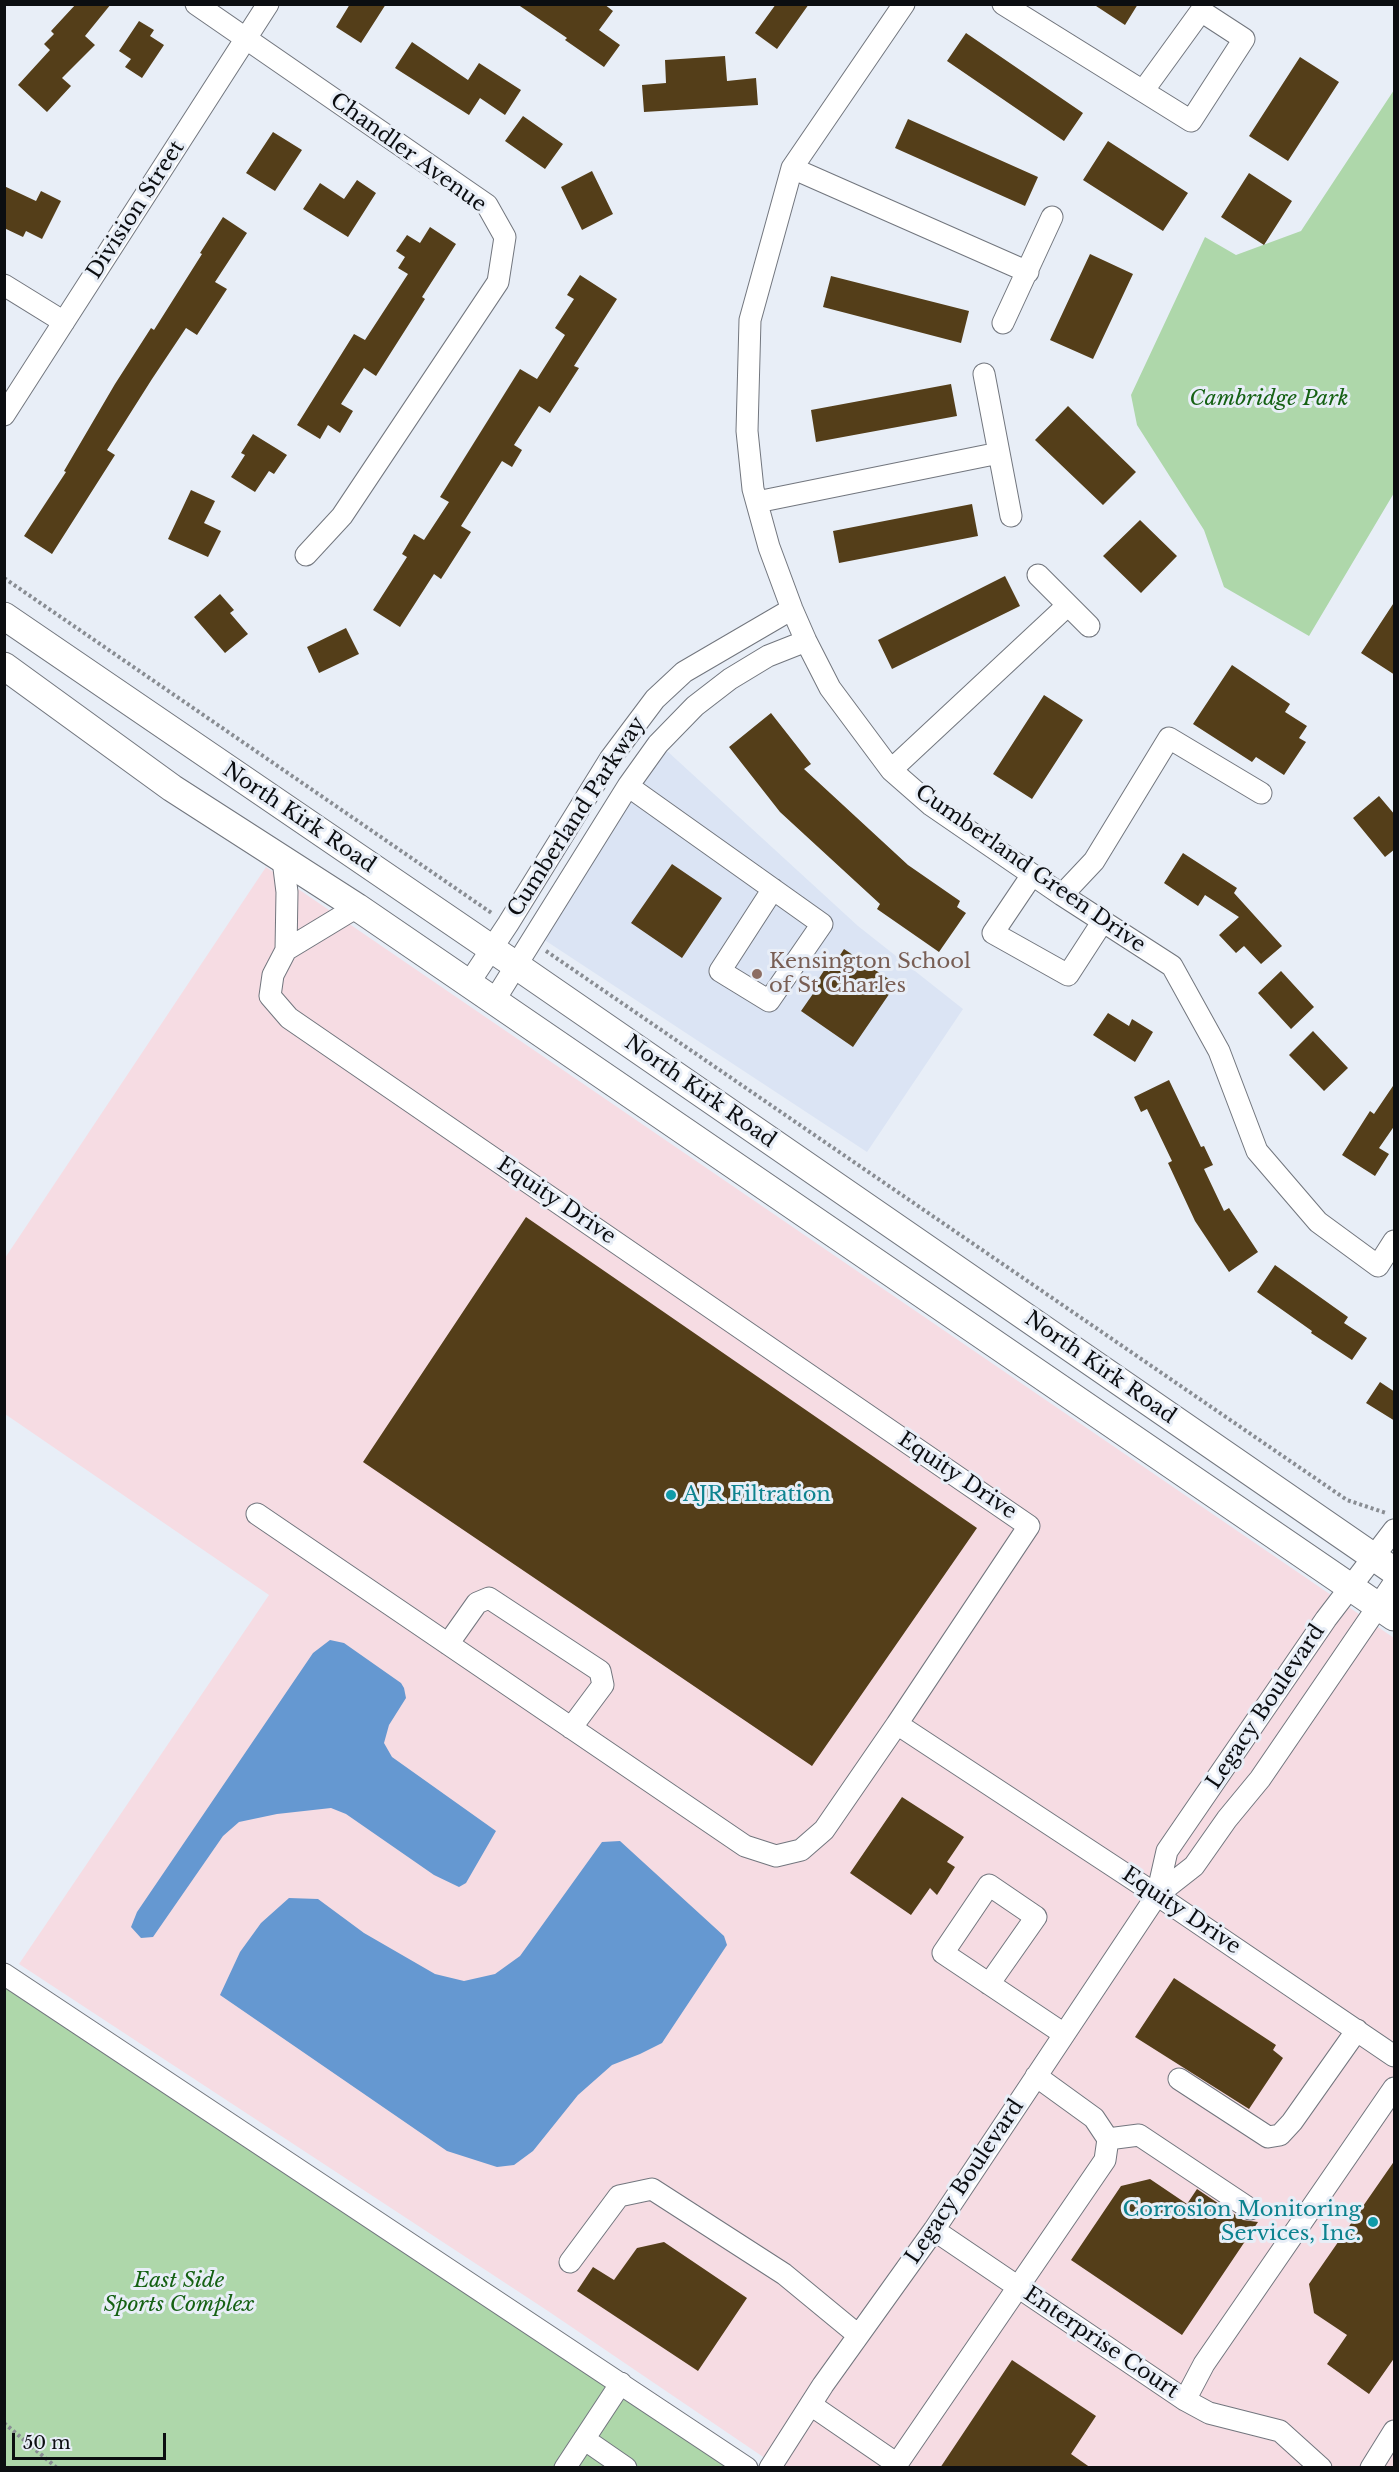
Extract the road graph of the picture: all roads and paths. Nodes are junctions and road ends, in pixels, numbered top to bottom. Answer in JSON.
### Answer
{"nodes":[{"id":1,"x":196,"y":4,"type":"edge"},
{"id":2,"x":268,"y":4,"type":"edge"},
{"id":3,"x":904,"y":4,"type":"edge"},
{"id":4,"x":1009,"y":6,"type":"edge"},
{"id":5,"x":246,"y":39,"type":"junction"},
{"id":6,"x":1143,"y":92,"type":"junction"},
{"id":7,"x":792,"y":168,"type":"junction"},
{"id":8,"x":1052,"y":217,"type":"dead end"},
{"id":9,"x":1028,"y":272,"type":"junction"},
{"id":10,"x":4,"y":285,"type":"edge"},
{"id":11,"x":64,"y":322,"type":"junction"},
{"id":12,"x":1003,"y":323,"type":"dead end"},
{"id":13,"x":984,"y":374,"type":"dead end"},
{"id":14,"x":4,"y":415,"type":"edge"},
{"id":15,"x":999,"y":453,"type":"junction"},
{"id":16,"x":757,"y":501,"type":"junction"},
{"id":17,"x":1011,"y":516,"type":"dead end"},
{"id":18,"x":306,"y":555,"type":"dead end"},
{"id":19,"x":1038,"y":575,"type":"dead end"},
{"id":20,"x":4,"y":578,"type":"edge"},
{"id":21,"x":1068,"y":605,"type":"junction"},
{"id":22,"x":792,"y":609,"type":"junction"},
{"id":23,"x":4,"y":616,"type":"edge"},
{"id":24,"x":1089,"y":626,"type":"dead end"},
{"id":25,"x":806,"y":641,"type":"junction"},
{"id":26,"x":4,"y":666,"type":"edge"},
{"id":27,"x":891,"y":770,"type":"junction"},
{"id":28,"x":628,"y":786,"type":"junction"},
{"id":29,"x":1262,"y":793,"type":"dead end"},
{"id":30,"x":283,"y":860,"type":"junction"},
{"id":31,"x":1032,"y":875,"type":"junction"},
{"id":32,"x":773,"y":890,"type":"junction"},
{"id":33,"x":1062,"y":895,"type":"junction"},
{"id":34,"x":357,"y":907,"type":"junction"},
{"id":35,"x":1103,"y":921,"type":"junction"},
{"id":36,"x":508,"y":924,"type":"junction"},
{"id":37,"x":533,"y":942,"type":"junction"},
{"id":38,"x":286,"y":950,"type":"junction"},
{"id":39,"x":492,"y":950,"type":"junction"},
{"id":40,"x":517,"y":966,"type":"junction"},
{"id":41,"x":469,"y":983,"type":"junction"},
{"id":42,"x":494,"y":1001,"type":"junction"},
{"id":43,"x":1395,"y":1241,"type":"edge"},
{"id":44,"x":257,"y":1514,"type":"dead end"},
{"id":45,"x":1395,"y":1518,"type":"edge"},
{"id":46,"x":1395,"y":1530,"type":"edge"},
{"id":47,"x":1384,"y":1564,"type":"edge"},
{"id":48,"x":1395,"y":1584,"type":"edge"},
{"id":49,"x":1351,"y":1587,"type":"junction"},
{"id":50,"x":1387,"y":1611,"type":"edge"},
{"id":51,"x":448,"y":1644,"type":"junction"},
{"id":52,"x":897,"y":1724,"type":"junction"},
{"id":53,"x":571,"y":1728,"type":"junction"},
{"id":54,"x":1157,"y":1895,"type":"junction"},
{"id":55,"x":4,"y":1974,"type":"edge"},
{"id":56,"x":989,"y":1984,"type":"junction"},
{"id":57,"x":1357,"y":2030,"type":"junction"},
{"id":58,"x":1064,"y":2034,"type":"junction"},
{"id":59,"x":1395,"y":2056,"type":"edge"},
{"id":60,"x":1036,"y":2076,"type":"junction"},
{"id":61,"x":1179,"y":2079,"type":"dead end"},
{"id":62,"x":1395,"y":2088,"type":"edge"},
{"id":63,"x":1108,"y":2139,"type":"junction"},
{"id":64,"x":1250,"y":2209,"type":"dead end"},
{"id":65,"x":933,"y":2230,"type":"junction"},
{"id":66,"x":570,"y":2262,"type":"dead end"},
{"id":67,"x":1018,"y":2287,"type":"junction"},
{"id":68,"x":858,"y":2336,"type":"junction"},
{"id":69,"x":621,"y":2383,"type":"junction"},
{"id":70,"x":1185,"y":2400,"type":"junction"},
{"id":71,"x":811,"y":2405,"type":"junction"},
{"id":72,"x":4,"y":2423,"type":"edge"},
{"id":73,"x":1395,"y":2431,"type":"edge"},
{"id":74,"x":584,"y":2439,"type":"junction"},
{"id":75,"x":57,"y":2468,"type":"edge"},
{"id":76,"x":565,"y":2468,"type":"edge"},
{"id":77,"x":626,"y":2468,"type":"edge"},
{"id":78,"x":747,"y":2468,"type":"edge"},
{"id":79,"x":770,"y":2468,"type":"edge"},
{"id":80,"x":1321,"y":2468,"type":"edge"},
{"id":81,"x":1371,"y":2468,"type":"edge"}],
"edges":[{"from":1,"to":5,"type":"street","name":"Chandler Avenue"},
{"from":2,"to":5,"type":"street","name":"Division Street"},
{"from":3,"to":7,"type":"street","name":"Cumberland Green Drive"},
{"from":4,"to":6,"type":"street"},
{"from":5,"to":11,"type":"street","name":"Division Street"},
{"from":5,"to":18,"type":"street","name":"Chandler Avenue"},
{"from":6,"to":6,"type":"street"},
{"from":7,"to":9,"type":"street"},
{"from":7,"to":16,"type":"street","name":"Cumberland Green Drive"},
{"from":8,"to":9,"type":"street"},
{"from":9,"to":12,"type":"street"},
{"from":10,"to":11,"type":"street"},
{"from":11,"to":14,"type":"street","name":"Division Street"},
{"from":13,"to":15,"type":"street"},
{"from":15,"to":16,"type":"street"},
{"from":15,"to":17,"type":"street"},
{"from":16,"to":22,"type":"street","name":"Cumberland Green Drive"},
{"from":19,"to":21,"type":"street"},
{"from":20,"to":36,"type":"path"},
{"from":21,"to":24,"type":"street"},
{"from":21,"to":27,"type":"street"},
{"from":22,"to":25,"type":"street","name":"Cumberland Green Drive"},
{"from":22,"to":36,"type":"street","name":"Cumberland Parkway"},
{"from":23,"to":39,"type":"main road","name":"North Kirk Road"},
{"from":25,"to":27,"type":"street","name":"Cumberland Green Drive"},
{"from":25,"to":28,"type":"street","name":"Cumberland Parkway"},
{"from":26,"to":30,"type":"main road","name":"North Kirk Road"},
{"from":27,"to":31,"type":"street","name":"Cumberland Green Drive"},
{"from":28,"to":32,"type":"street"},
{"from":28,"to":37,"type":"street","name":"Cumberland Parkway"},
{"from":29,"to":33,"type":"street"},
{"from":30,"to":34,"type":"main road","name":"North Kirk Road"},
{"from":30,"to":38,"type":"street","name":"Equity Drive"},
{"from":31,"to":33,"type":"street","name":"Cumberland Green Drive"},
{"from":31,"to":35,"type":"street"},
{"from":32,"to":32,"type":"street"},
{"from":33,"to":35,"type":"street","name":"Cumberland Green Drive"},
{"from":34,"to":38,"type":"street"},
{"from":34,"to":41,"type":"main road","name":"North Kirk Road"},
{"from":35,"to":43,"type":"street","name":"Cumberland Green Drive"},
{"from":36,"to":39,"type":"street","name":"Cumberland Parkway"},
{"from":37,"to":40,"type":"street","name":"Cumberland Parkway"},
{"from":37,"to":45,"type":"path"},
{"from":38,"to":52,"type":"street","name":"Equity Drive"},
{"from":39,"to":40,"type":"main road","name":"North Kirk Road"},
{"from":39,"to":41,"type":"street","name":"Cumberland Parkway"},
{"from":40,"to":42,"type":"street","name":"Cumberland Parkway"},
{"from":40,"to":47,"type":"main road","name":"North Kirk Road"},
{"from":41,"to":42,"type":"main road","name":"North Kirk Road"},
{"from":42,"to":49,"type":"main road","name":"North Kirk Road"},
{"from":44,"to":51,"type":"street"},
{"from":46,"to":47,"type":"street","name":"Legacy Boulevard"},
{"from":47,"to":49,"type":"street","name":"Legacy Boulevard"},
{"from":48,"to":50,"type":"street","name":"Legacy Boulevard"},
{"from":49,"to":50,"type":"main road","name":"North Kirk Road"},
{"from":49,"to":54,"type":"street","name":"Legacy Boulevard"},
{"from":50,"to":54,"type":"street","name":"Legacy Boulevard"},
{"from":51,"to":53,"type":"street"},
{"from":51,"to":53,"type":"street"},
{"from":52,"to":53,"type":"street"},
{"from":52,"to":54,"type":"street","name":"Equity Drive"},
{"from":54,"to":57,"type":"street","name":"Equity Drive"},
{"from":54,"to":58,"type":"street","name":"Legacy Boulevard"},
{"from":55,"to":69,"type":"street"},
{"from":56,"to":56,"type":"street"},
{"from":56,"to":58,"type":"street"},
{"from":57,"to":59,"type":"street","name":"Equity Drive"},
{"from":57,"to":61,"type":"street"},
{"from":58,"to":60,"type":"street","name":"Legacy Boulevard"},
{"from":60,"to":63,"type":"street"},
{"from":60,"to":65,"type":"street","name":"Legacy Boulevard"},
{"from":62,"to":70,"type":"street"},
{"from":63,"to":64,"type":"street"},
{"from":63,"to":67,"type":"street"},
{"from":65,"to":67,"type":"street","name":"Enterprise Court"},
{"from":65,"to":68,"type":"street","name":"Legacy Boulevard"},
{"from":66,"to":68,"type":"street"},
{"from":67,"to":70,"type":"street","name":"Enterprise Court"},
{"from":67,"to":71,"type":"street"},
{"from":68,"to":71,"type":"street","name":"Legacy Boulevard"},
{"from":69,"to":74,"type":"street"},
{"from":69,"to":78,"type":"street"},
{"from":70,"to":80,"type":"street","name":"Enterprise Court"},
{"from":71,"to":79,"type":"street","name":"Legacy Boulevard"},
{"from":72,"to":75,"type":"path"},
{"from":73,"to":81,"type":"street"},
{"from":74,"to":76,"type":"street"},
{"from":74,"to":77,"type":"street"}]}
